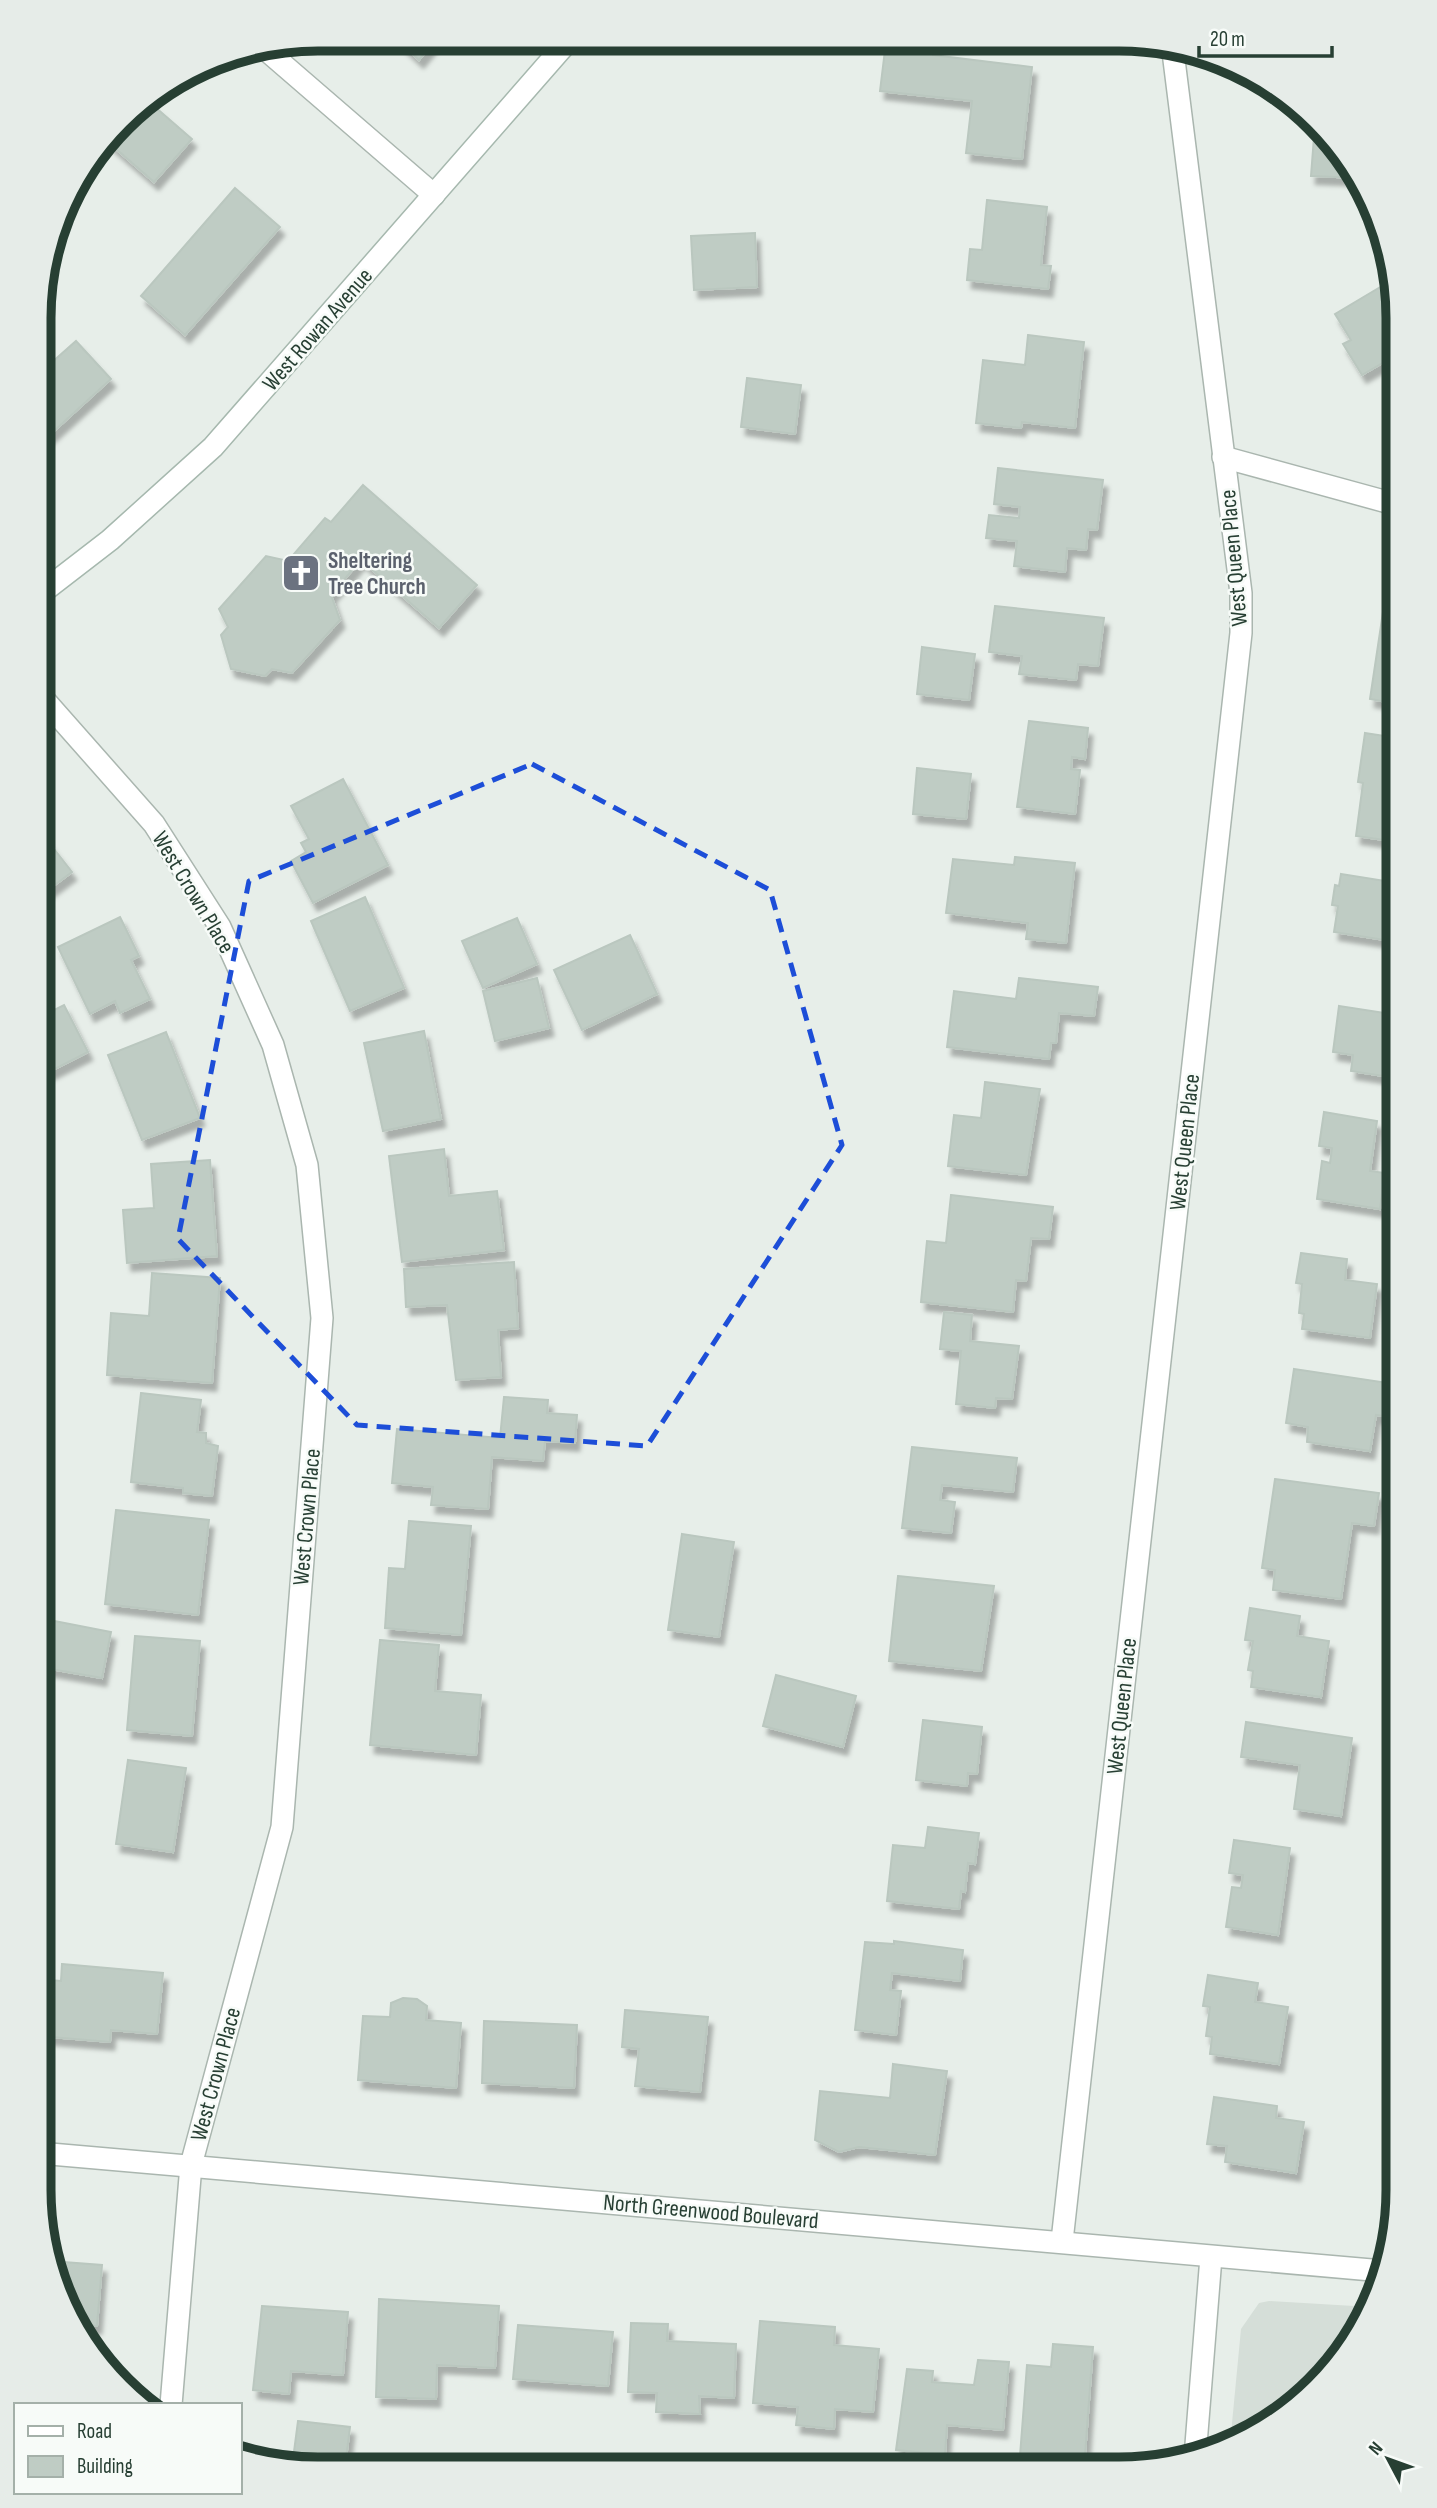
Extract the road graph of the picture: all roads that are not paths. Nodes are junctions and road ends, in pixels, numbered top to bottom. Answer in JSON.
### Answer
{"nodes":[{"id":1,"x":559,"y":51,"type":"edge"},
{"id":2,"x":272,"y":55,"type":"edge"},
{"id":3,"x":1174,"y":57,"type":"edge"},
{"id":4,"x":434,"y":195,"type":"junction"},
{"id":5,"x":1223,"y":457,"type":"junction"},
{"id":6,"x":1386,"y":502,"type":"edge"},
{"id":7,"x":51,"y":586,"type":"edge"},
{"id":8,"x":51,"y":707,"type":"edge"},
{"id":9,"x":51,"y":2154,"type":"edge"},
{"id":10,"x":191,"y":2165,"type":"junction"},
{"id":11,"x":1062,"y":2241,"type":"junction"},
{"id":12,"x":1211,"y":2257,"type":"junction"},
{"id":13,"x":1374,"y":2270,"type":"edge"},
{"id":14,"x":171,"y":2403,"type":"edge"},
{"id":15,"x":1196,"y":2446,"type":"edge"}],
"edges":[{"from":1,"to":4,"type":"street","name":"West Rowan Avenue"},
{"from":2,"to":4,"type":"street"},
{"from":3,"to":5,"type":"street","name":"West Queen Place"},
{"from":4,"to":7,"type":"street","name":"West Rowan Avenue"},
{"from":5,"to":6,"type":"street"},
{"from":5,"to":11,"type":"street","name":"West Queen Place"},
{"from":8,"to":10,"type":"street","name":"West Crown Place"},
{"from":9,"to":10,"type":"street","name":"North Greenwood Boulevard"},
{"from":10,"to":11,"type":"street","name":"North Greenwood Boulevard"},
{"from":10,"to":14,"type":"street","name":"West Crown Place"},
{"from":11,"to":12,"type":"street","name":"North Greenwood Boulevard"},
{"from":12,"to":13,"type":"street","name":"North Greenwood Boulevard"},
{"from":12,"to":15,"type":"street"}]}
